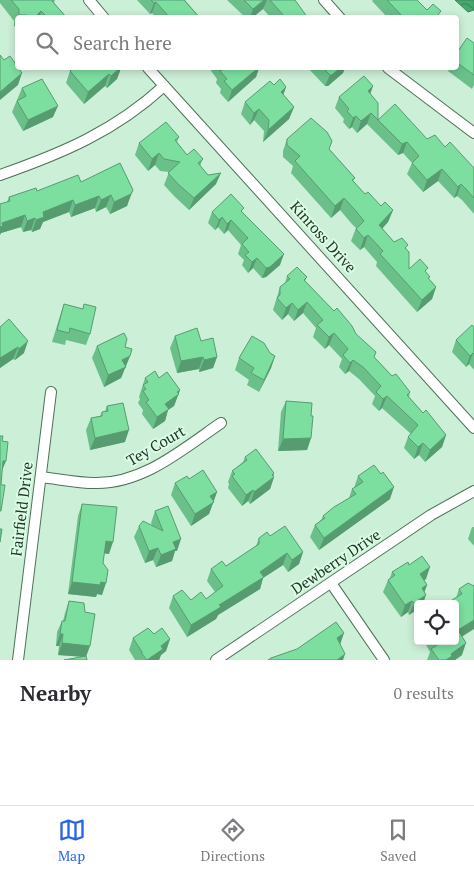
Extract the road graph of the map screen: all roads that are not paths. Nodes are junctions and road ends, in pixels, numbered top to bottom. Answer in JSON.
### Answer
{"nodes":[{"id":1,"x":89,"y":0,"type":"edge"},
{"id":2,"x":324,"y":0,"type":"edge"},
{"id":3,"x":102,"y":15,"type":"edge"},
{"id":4,"x":337,"y":15,"type":"edge"},
{"id":5,"x":150,"y":70,"type":"edge"},
{"id":6,"x":391,"y":70,"type":"edge"},
{"id":7,"x":164,"y":86,"type":"junction"},
{"id":8,"x":474,"y":133,"type":"edge"},
{"id":9,"x":0,"y":175,"type":"edge"},
{"id":10,"x":51,"y":392,"type":"dead end"},
{"id":11,"x":221,"y":423,"type":"dead end"},
{"id":12,"x":474,"y":428,"type":"edge"},
{"id":13,"x":41,"y":477,"type":"junction"},
{"id":14,"x":474,"y":491,"type":"edge"},
{"id":15,"x":331,"y":583,"type":"junction"},
{"id":16,"x":18,"y":660,"type":"edge"},
{"id":17,"x":216,"y":660,"type":"edge"},
{"id":18,"x":384,"y":660,"type":"edge"}],
"edges":[{"from":1,"to":3,"type":"street"},
{"from":2,"to":4,"type":"street"},
{"from":5,"to":7,"type":"street","name":"Kinross Drive"},
{"from":6,"to":8,"type":"street"},
{"from":7,"to":9,"type":"street"},
{"from":7,"to":12,"type":"street","name":"Kinross Drive"},
{"from":10,"to":13,"type":"street","name":"Fairfield Drive"},
{"from":11,"to":13,"type":"street","name":"Tey Court"},
{"from":13,"to":16,"type":"street","name":"Fairfield Drive"},
{"from":14,"to":15,"type":"street","name":"Dewberry Drive"},
{"from":15,"to":17,"type":"street","name":"Dewberry Drive"},
{"from":15,"to":18,"type":"street"}]}
